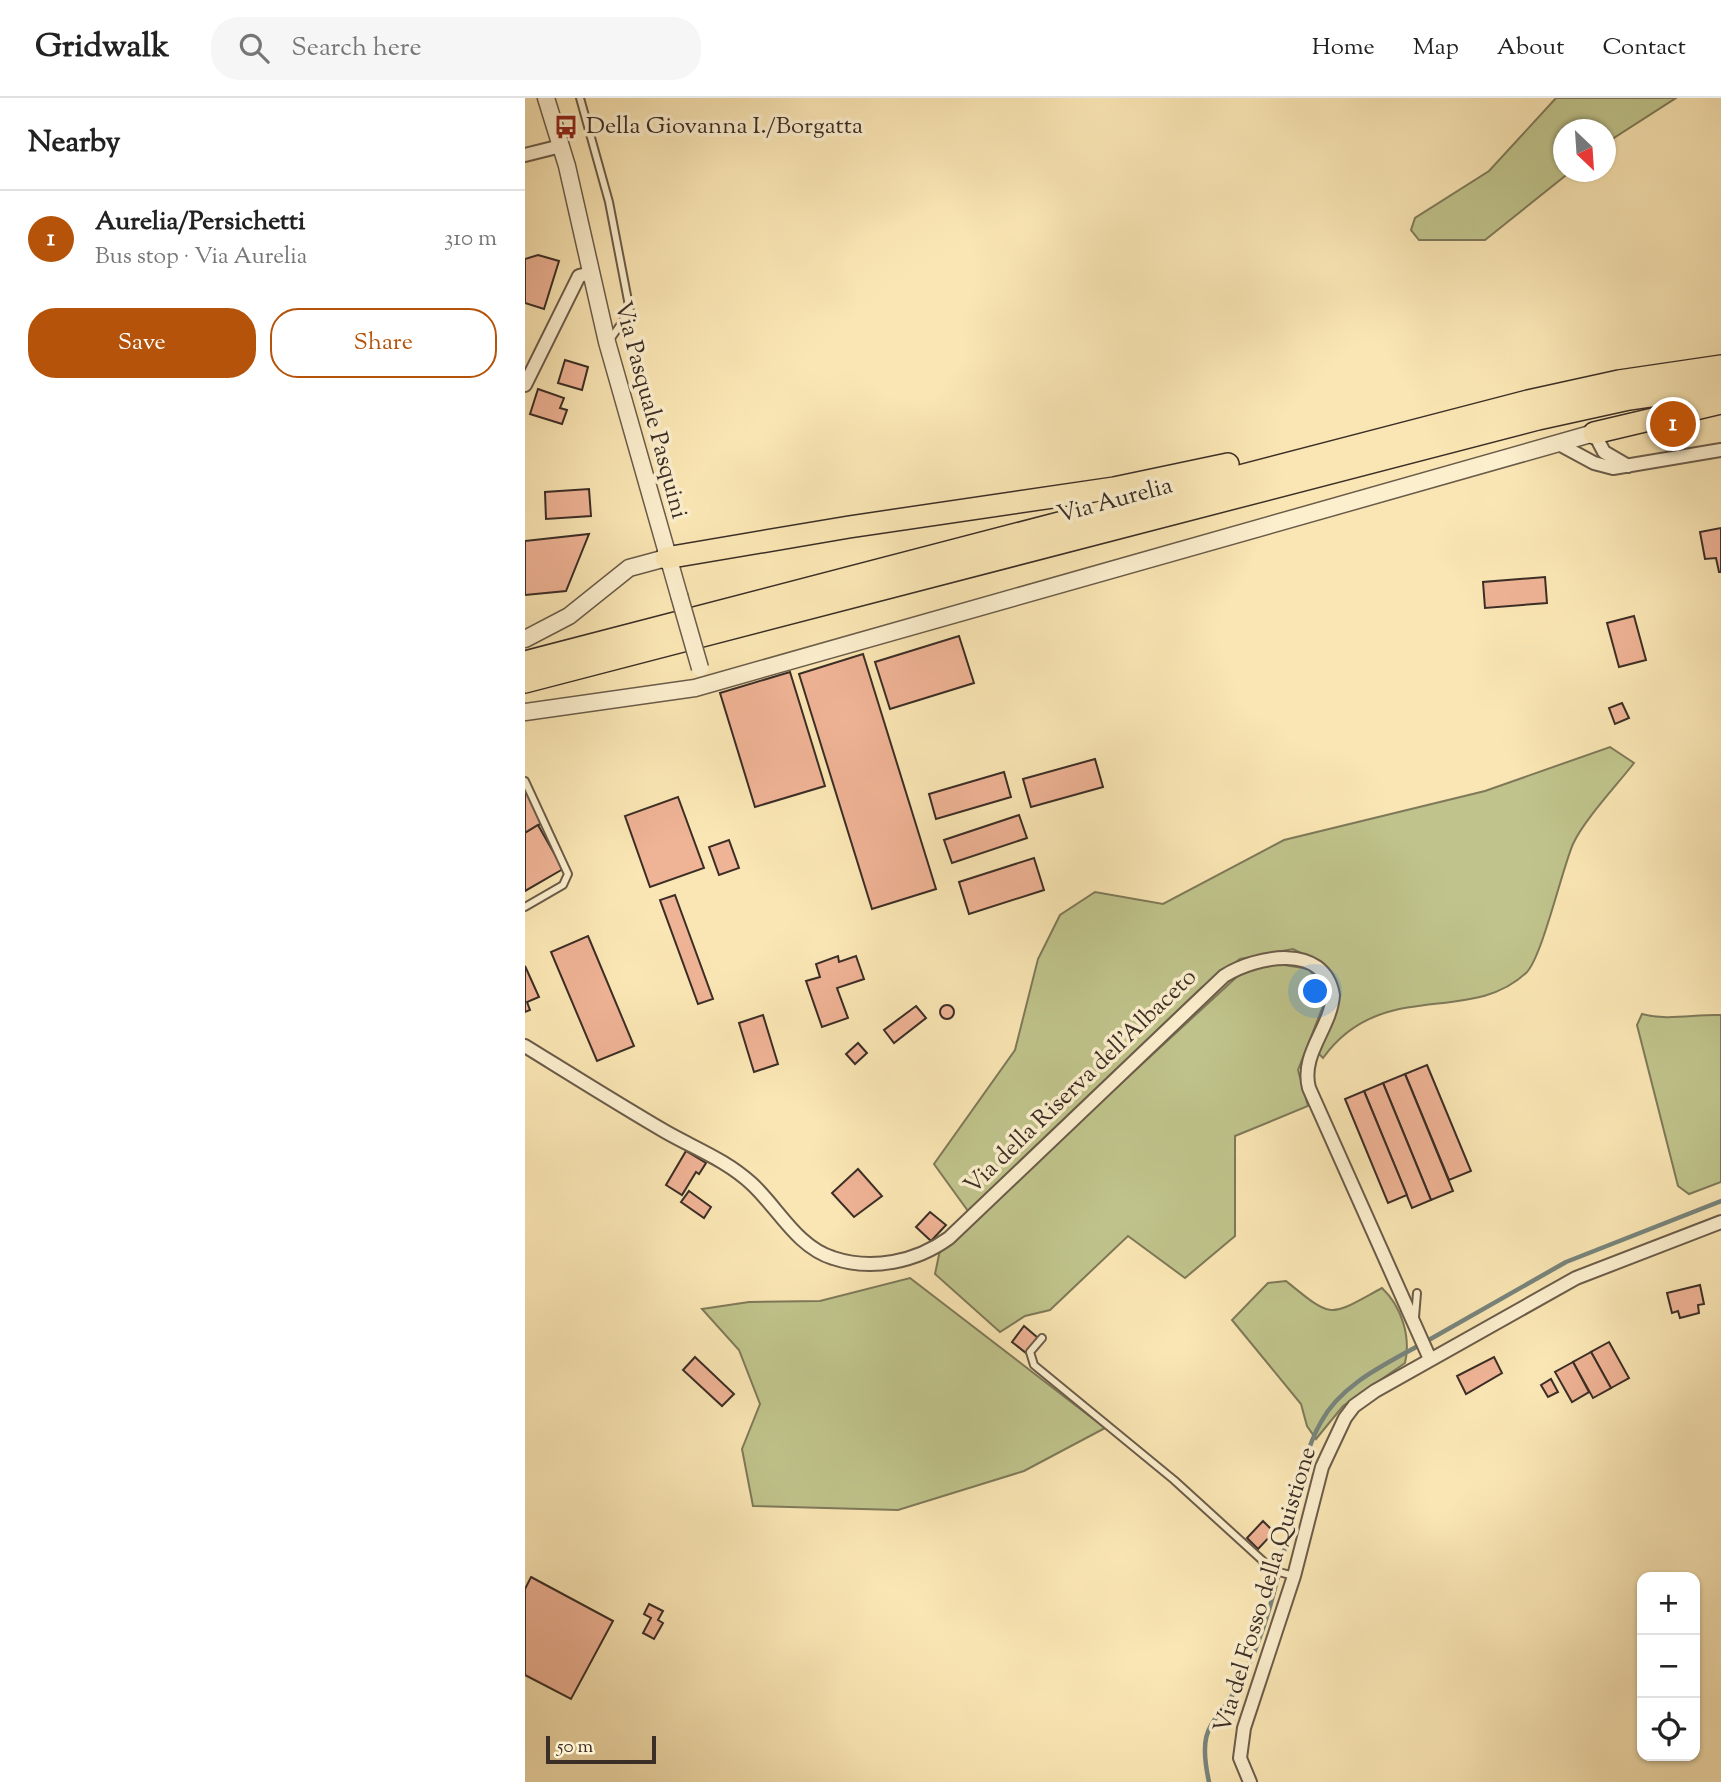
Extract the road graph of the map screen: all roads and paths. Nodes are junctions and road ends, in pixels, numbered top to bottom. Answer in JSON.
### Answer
{"nodes":[{"id":1,"x":546,"y":98,"type":"edge"},
{"id":2,"x":580,"y":98,"type":"edge"},
{"id":3,"x":561,"y":146,"type":"junction"},
{"id":4,"x":525,"y":155,"type":"edge"},
{"id":5,"x":591,"y":273,"type":"junction"},
{"id":6,"x":607,"y":342,"type":"junction"},
{"id":7,"x":1721,"y":366,"type":"edge"},
{"id":8,"x":529,"y":370,"type":"edge"},
{"id":9,"x":525,"y":384,"type":"edge"},
{"id":10,"x":1721,"y":386,"type":"edge"},
{"id":11,"x":1721,"y":403,"type":"edge"},
{"id":12,"x":1594,"y":433,"type":"junction"},
{"id":13,"x":1557,"y":443,"type":"junction"},
{"id":14,"x":1721,"y":450,"type":"edge"},
{"id":15,"x":1313,"y":457,"type":"junction"},
{"id":16,"x":1628,"y":466,"type":"junction"},
{"id":17,"x":666,"y":558,"type":"junction"},
{"id":18,"x":525,"y":639,"type":"edge"},
{"id":19,"x":525,"y":662,"type":"edge"},
{"id":20,"x":525,"y":682,"type":"edge"},
{"id":21,"x":705,"y":685,"type":"junction"},
{"id":22,"x":525,"y":712,"type":"edge"},
{"id":23,"x":525,"y":781,"type":"edge"},
{"id":24,"x":525,"y":907,"type":"edge"},
{"id":25,"x":525,"y":1046,"type":"edge"},
{"id":26,"x":1721,"y":1222,"type":"edge"},
{"id":27,"x":1417,"y":1293,"type":"dead end"},
{"id":28,"x":1417,"y":1330,"type":"junction"},
{"id":29,"x":1042,"y":1338,"type":"dead end"},
{"id":30,"x":1428,"y":1354,"type":"junction"},
{"id":31,"x":1289,"y":1575,"type":"junction"},
{"id":32,"x":1250,"y":1782,"type":"edge"}],
"edges":[{"from":1,"to":3,"type":"street","name":"Via Pasquale Pasquini"},
{"from":2,"to":6,"type":"lane"},
{"from":3,"to":4,"type":"street"},
{"from":3,"to":5,"type":"street","name":"Via Pasquale Pasquini"},
{"from":5,"to":6,"type":"street","name":"Via Pasquale Pasquini"},
{"from":5,"to":8,"type":"street"},
{"from":6,"to":17,"type":"street","name":"Via Pasquale Pasquini"},
{"from":7,"to":15,"type":"highway","name":"Via Aurelia"},
{"from":8,"to":9,"type":"street"},
{"from":10,"to":20,"type":"highway","name":"Via Aurelia"},
{"from":11,"to":12,"type":"highway"},
{"from":12,"to":13,"type":"street"},
{"from":12,"to":16,"type":"street"},
{"from":13,"to":16,"type":"street"},
{"from":13,"to":21,"type":"street"},
{"from":14,"to":16,"type":"street"},
{"from":15,"to":17,"type":"highway"},
{"from":15,"to":19,"type":"highway","name":"Via Aurelia"},
{"from":17,"to":18,"type":"street"},
{"from":17,"to":21,"type":"street","name":"Via Pasquale Pasquini","bridge":true},
{"from":21,"to":22,"type":"street"},
{"from":23,"to":24,"type":"lane"},
{"from":25,"to":28,"type":"street","name":"Via della Riserva dell'Albaceto"},
{"from":26,"to":30,"type":"street","name":"Via del Fosso della Quistione"},
{"from":27,"to":28,"type":"lane"},
{"from":28,"to":30,"type":"street","name":"Via della Riserva dell'Albaceto"},
{"from":29,"to":31,"type":"lane"},
{"from":30,"to":31,"type":"street","name":"Via del Fosso della Quistione"},
{"from":31,"to":32,"type":"street","name":"Via del Fosso della Quistione"}]}
